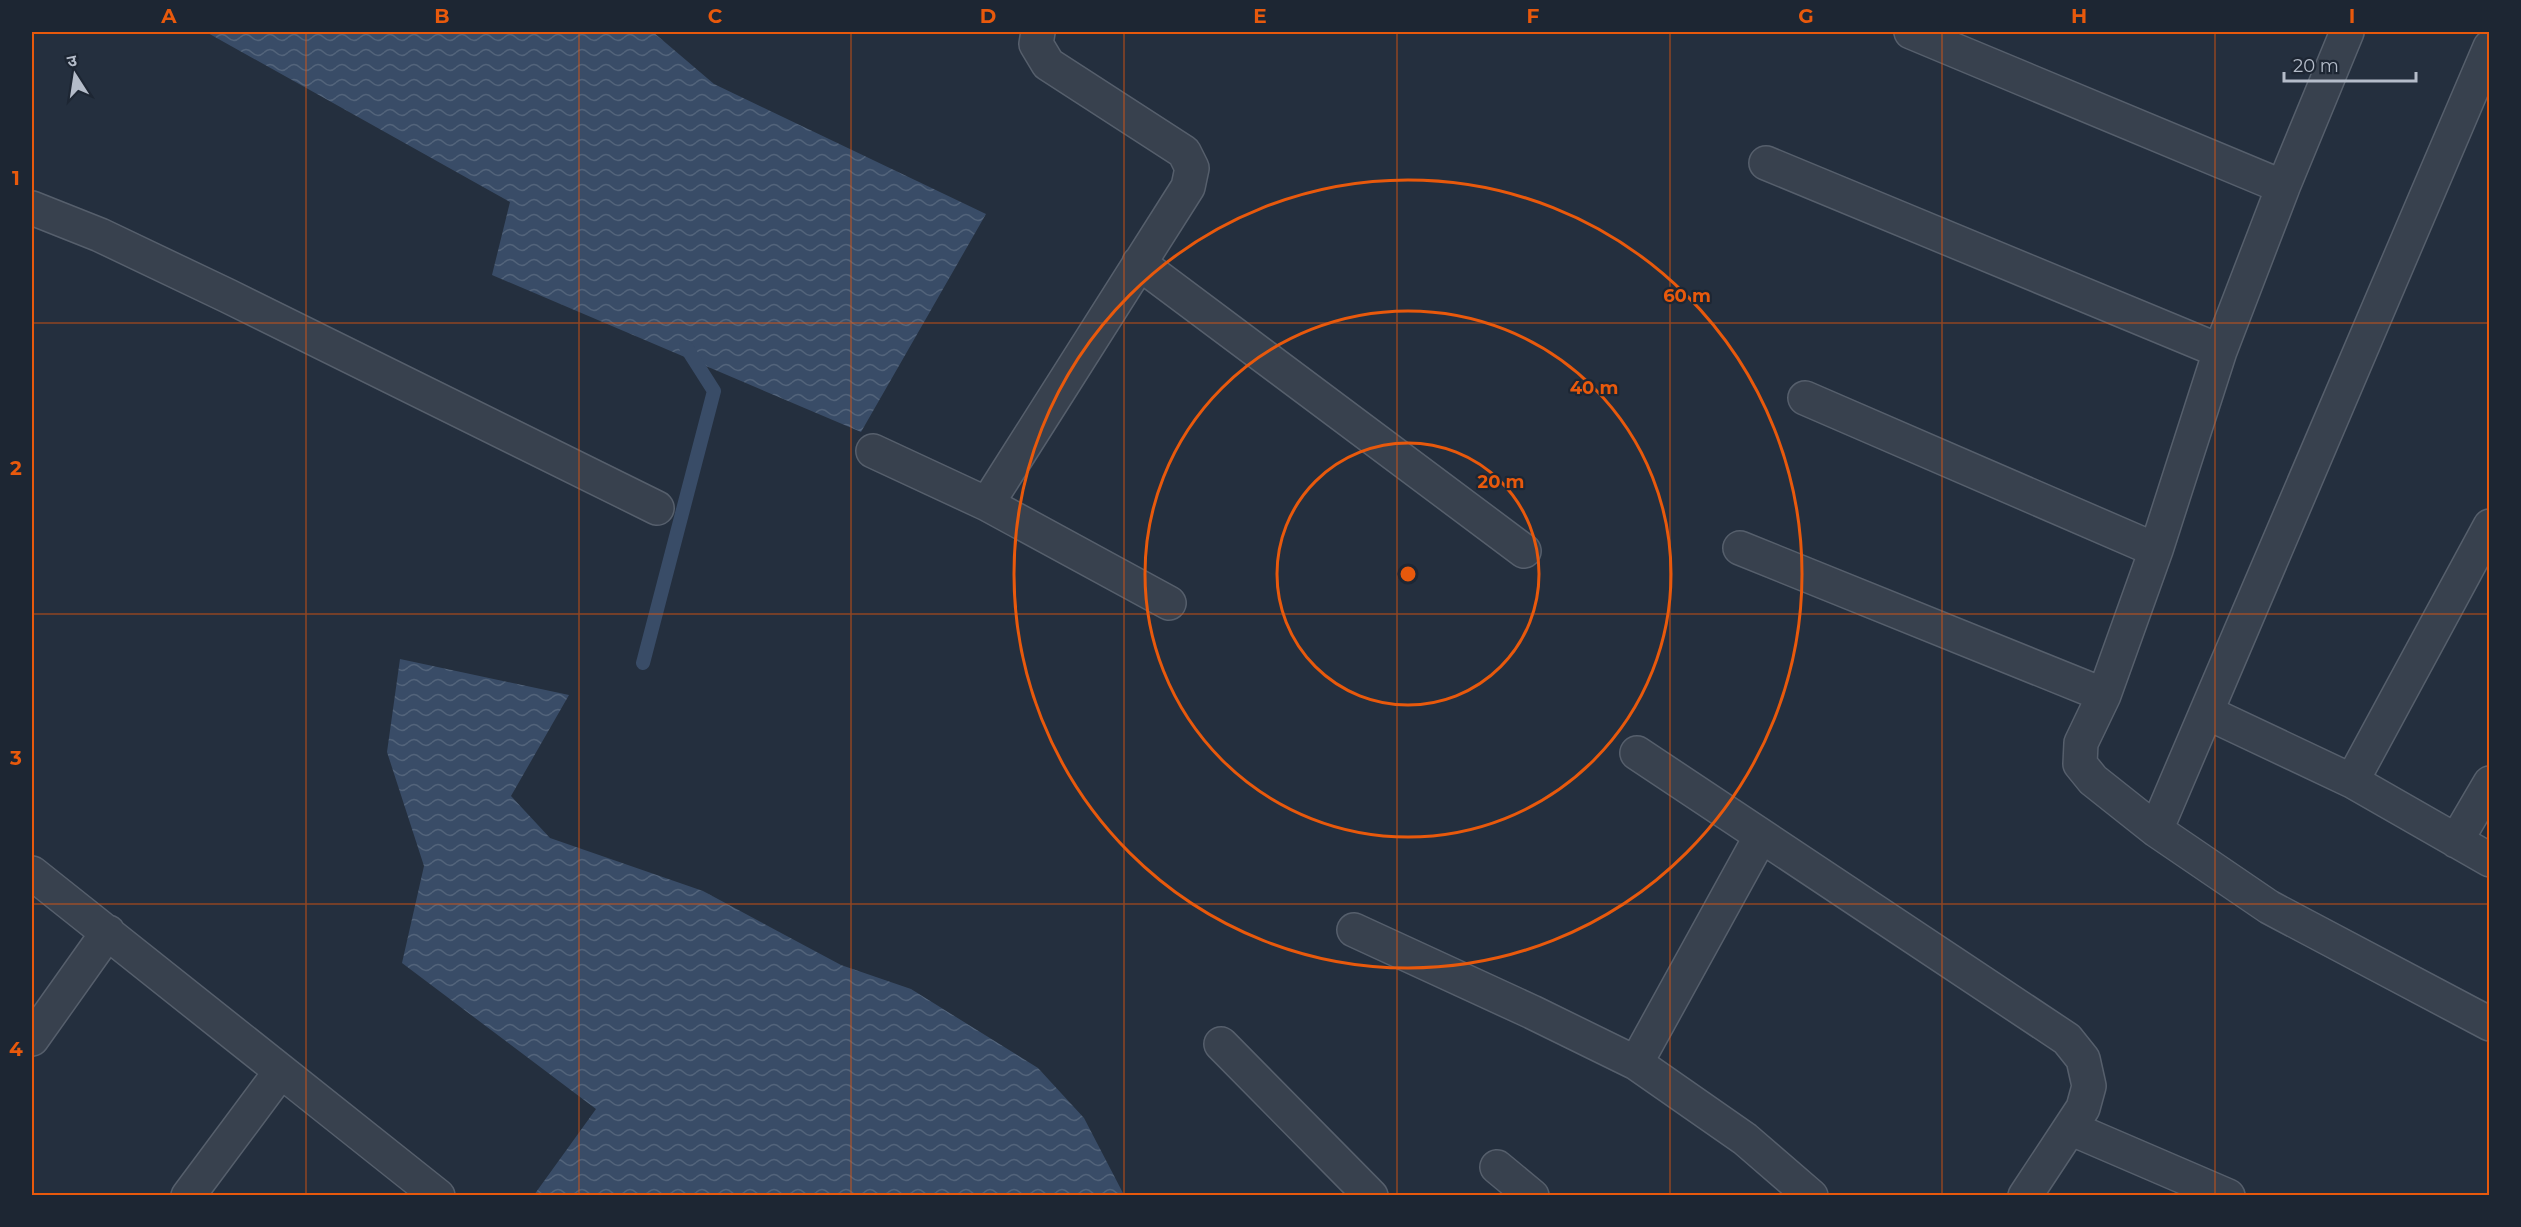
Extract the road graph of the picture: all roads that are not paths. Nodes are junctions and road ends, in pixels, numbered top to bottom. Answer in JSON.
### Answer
{"nodes":[{"id":1,"x":1038,"y":32,"type":"edge"},
{"id":2,"x":1911,"y":32,"type":"edge"},
{"id":3,"x":2340,"y":34,"type":"edge"},
{"id":4,"x":2490,"y":47,"type":"edge"},
{"id":5,"x":1766,"y":163,"type":"dead end"},
{"id":6,"x":2283,"y":187,"type":"junction"},
{"id":7,"x":32,"y":207,"type":"edge"},
{"id":8,"x":1139,"y":263,"type":"junction"},
{"id":9,"x":2220,"y":351,"type":"junction"},
{"id":10,"x":1805,"y":398,"type":"dead end"},
{"id":11,"x":873,"y":452,"type":"dead end"},
{"id":12,"x":987,"y":504,"type":"junction"},
{"id":13,"x":657,"y":508,"type":"dead end"},
{"id":14,"x":2490,"y":526,"type":"edge"},
{"id":15,"x":1740,"y":548,"type":"dead end"},
{"id":16,"x":2156,"y":550,"type":"junction"},
{"id":17,"x":1524,"y":551,"type":"dead end"},
{"id":18,"x":1169,"y":603,"type":"dead end"},
{"id":19,"x":2104,"y":695,"type":"junction"},
{"id":20,"x":2208,"y":713,"type":"junction"},
{"id":21,"x":1637,"y":753,"type":"dead end"},
{"id":22,"x":2352,"y":781,"type":"junction"},
{"id":23,"x":2490,"y":783,"type":"edge"},
{"id":24,"x":2156,"y":830,"type":"junction"},
{"id":25,"x":1761,"y":836,"type":"junction"},
{"id":26,"x":2456,"y":842,"type":"junction"},
{"id":27,"x":2490,"y":860,"type":"edge"},
{"id":28,"x":32,"y":873,"type":"edge"},
{"id":29,"x":1354,"y":930,"type":"dead end"},
{"id":30,"x":108,"y":932,"type":"junction"},
{"id":31,"x":2490,"y":1024,"type":"edge"},
{"id":32,"x":32,"y":1039,"type":"edge"},
{"id":33,"x":1221,"y":1044,"type":"dead end"},
{"id":34,"x":1636,"y":1063,"type":"junction"},
{"id":35,"x":281,"y":1071,"type":"junction"},
{"id":36,"x":2070,"y":1128,"type":"junction"},
{"id":37,"x":1497,"y":1167,"type":"dead end"},
{"id":38,"x":188,"y":1196,"type":"edge"},
{"id":39,"x":438,"y":1196,"type":"edge"},
{"id":40,"x":1371,"y":1196,"type":"edge"},
{"id":41,"x":1532,"y":1196,"type":"edge"},
{"id":42,"x":1810,"y":1196,"type":"edge"},
{"id":43,"x":2025,"y":1196,"type":"edge"},
{"id":44,"x":2228,"y":1196,"type":"edge"}],
"edges":[{"from":1,"to":8,"type":"street"},
{"from":2,"to":6,"type":"street"},
{"from":3,"to":6,"type":"street"},
{"from":4,"to":20,"type":"street"},
{"from":5,"to":9,"type":"street"},
{"from":6,"to":9,"type":"street"},
{"from":7,"to":13,"type":"street"},
{"from":8,"to":12,"type":"street"},
{"from":8,"to":17,"type":"street"},
{"from":9,"to":16,"type":"street"},
{"from":10,"to":16,"type":"street"},
{"from":11,"to":12,"type":"street"},
{"from":12,"to":18,"type":"street"},
{"from":14,"to":22,"type":"street"},
{"from":15,"to":19,"type":"street"},
{"from":16,"to":19,"type":"street"},
{"from":19,"to":24,"type":"street"},
{"from":20,"to":22,"type":"street"},
{"from":20,"to":24,"type":"street"},
{"from":21,"to":25,"type":"street"},
{"from":22,"to":26,"type":"street"},
{"from":23,"to":26,"type":"street"},
{"from":24,"to":31,"type":"street"},
{"from":25,"to":34,"type":"street"},
{"from":25,"to":36,"type":"street"},
{"from":26,"to":27,"type":"street"},
{"from":28,"to":30,"type":"street"},
{"from":29,"to":34,"type":"street"},
{"from":30,"to":32,"type":"street"},
{"from":30,"to":35,"type":"street"},
{"from":33,"to":40,"type":"street"},
{"from":34,"to":42,"type":"street"},
{"from":35,"to":38,"type":"street"},
{"from":35,"to":39,"type":"street"},
{"from":36,"to":43,"type":"street"},
{"from":36,"to":44,"type":"street"},
{"from":37,"to":41,"type":"street"}]}
